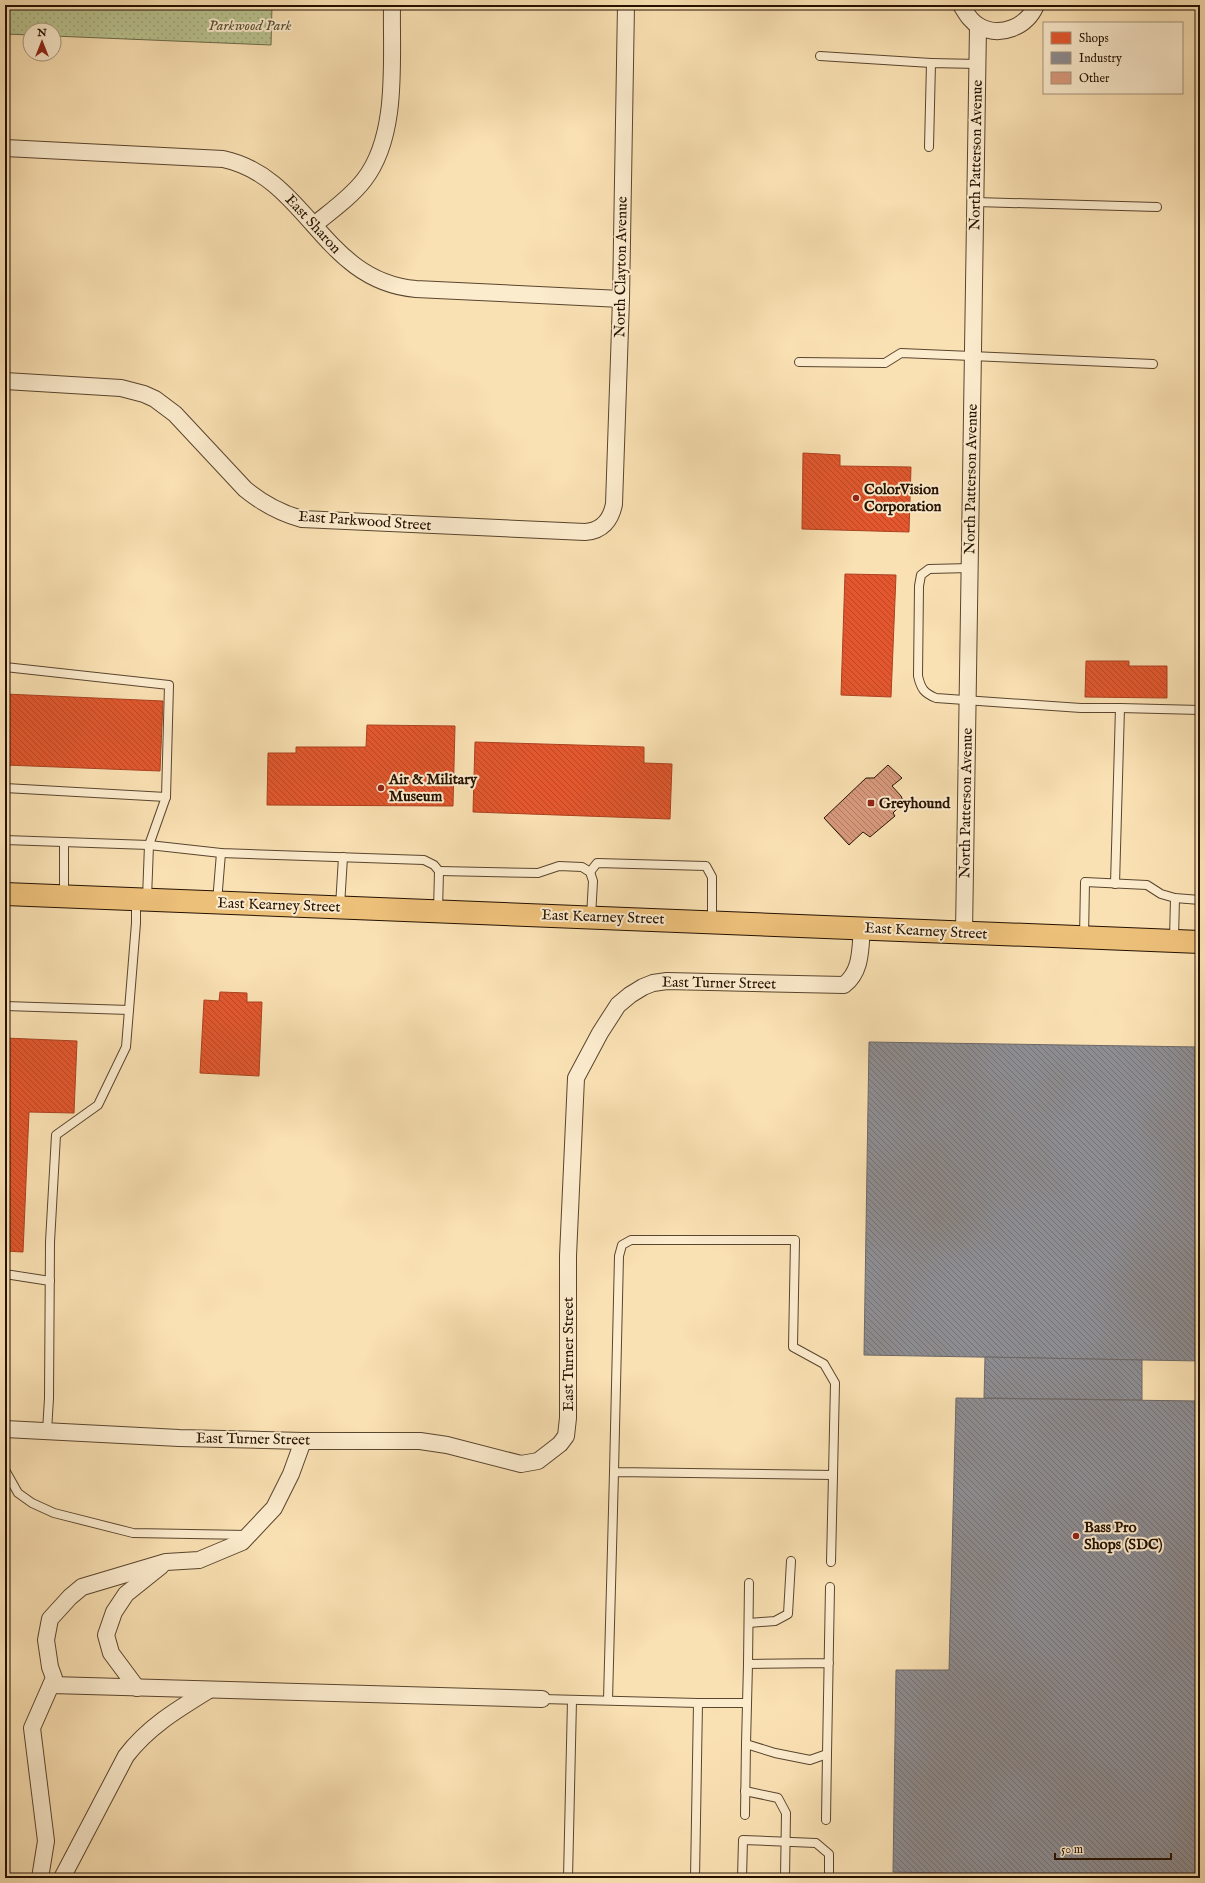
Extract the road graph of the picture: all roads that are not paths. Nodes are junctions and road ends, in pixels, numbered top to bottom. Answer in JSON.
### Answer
{"nodes":[{"id":1,"x":392,"y":5,"type":"edge"},
{"id":2,"x":626,"y":5,"type":"edge"},
{"id":3,"x":961,"y":5,"type":"edge"},
{"id":4,"x":1036,"y":5,"type":"edge"},
{"id":5,"x":978,"y":26,"type":"junction"},
{"id":6,"x":820,"y":56,"type":"dead end"},
{"id":7,"x":931,"y":63,"type":"junction"},
{"id":8,"x":978,"y":64,"type":"junction"},
{"id":9,"x":929,"y":147,"type":"dead end"},
{"id":10,"x":5,"y":148,"type":"edge"},
{"id":11,"x":976,"y":202,"type":"junction"},
{"id":12,"x":1157,"y":207,"type":"dead end"},
{"id":13,"x":314,"y":225,"type":"junction"},
{"id":14,"x":621,"y":299,"type":"junction"},
{"id":15,"x":973,"y":356,"type":"junction"},
{"id":16,"x":799,"y":362,"type":"dead end"},
{"id":17,"x":1153,"y":364,"type":"dead end"},
{"id":18,"x":5,"y":381,"type":"edge"},
{"id":19,"x":603,"y":526,"type":"joint"},
{"id":20,"x":970,"y":568,"type":"junction"},
{"id":21,"x":5,"y":666,"type":"edge"},
{"id":22,"x":968,"y":700,"type":"junction"},
{"id":23,"x":1120,"y":708,"type":"junction"},
{"id":24,"x":1200,"y":710,"type":"edge"},
{"id":25,"x":5,"y":788,"type":"edge"},
{"id":26,"x":166,"y":797,"type":"junction"},
{"id":27,"x":5,"y":840,"type":"edge"},
{"id":28,"x":64,"y":842,"type":"junction"},
{"id":29,"x":149,"y":845,"type":"junction"},
{"id":30,"x":221,"y":853,"type":"junction"},
{"id":31,"x":342,"y":857,"type":"junction"},
{"id":32,"x":439,"y":871,"type":"junction"},
{"id":33,"x":590,"y":872,"type":"junction"},
{"id":34,"x":1115,"y":884,"type":"junction"},
{"id":35,"x":5,"y":894,"type":"edge"},
{"id":36,"x":64,"y":896,"type":"junction"},
{"id":37,"x":1175,"y":898,"type":"junction"},
{"id":38,"x":142,"y":899,"type":"junction"},
{"id":39,"x":1200,"y":900,"type":"edge"},
{"id":40,"x":217,"y":902,"type":"junction"},
{"id":41,"x":340,"y":907,"type":"junction"},
{"id":42,"x":438,"y":911,"type":"junction"},
{"id":43,"x":591,"y":917,"type":"junction"},
{"id":44,"x":712,"y":922,"type":"junction"},
{"id":45,"x":862,"y":928,"type":"junction"},
{"id":46,"x":964,"y":933,"type":"junction"},
{"id":47,"x":1084,"y":938,"type":"junction"},
{"id":48,"x":1174,"y":941,"type":"junction"},
{"id":49,"x":1200,"y":942,"type":"edge"},
{"id":50,"x":5,"y":1006,"type":"edge"},
{"id":51,"x":129,"y":1010,"type":"junction"},
{"id":52,"x":5,"y":1274,"type":"edge"},
{"id":53,"x":50,"y":1281,"type":"junction"},
{"id":54,"x":5,"y":1429,"type":"edge"},
{"id":55,"x":47,"y":1431,"type":"junction"},
{"id":56,"x":302,"y":1441,"type":"junction"},
{"id":57,"x":5,"y":1470,"type":"edge"},
{"id":58,"x":614,"y":1472,"type":"junction"},
{"id":59,"x":833,"y":1475,"type":"junction"},
{"id":60,"x":248,"y":1535,"type":"junction"},
{"id":61,"x":791,"y":1561,"type":"dead end"},
{"id":62,"x":166,"y":1562,"type":"junction"},
{"id":63,"x":831,"y":1562,"type":"dead end"},
{"id":64,"x":749,"y":1584,"type":"dead end"},
{"id":65,"x":830,"y":1587,"type":"dead end"},
{"id":66,"x":749,"y":1623,"type":"junction"},
{"id":67,"x":828,"y":1663,"type":"junction"},
{"id":68,"x":748,"y":1664,"type":"junction"},
{"id":69,"x":51,"y":1685,"type":"junction"},
{"id":70,"x":137,"y":1688,"type":"junction"},
{"id":71,"x":208,"y":1690,"type":"junction"},
{"id":72,"x":542,"y":1698,"type":"joint"},
{"id":73,"x":572,"y":1700,"type":"junction"},
{"id":74,"x":608,"y":1700,"type":"junction"},
{"id":75,"x":698,"y":1703,"type":"junction"},
{"id":76,"x":747,"y":1703,"type":"junction"},
{"id":77,"x":746,"y":1744,"type":"junction"},
{"id":78,"x":827,"y":1754,"type":"junction"},
{"id":79,"x":745,"y":1791,"type":"junction"},
{"id":80,"x":745,"y":1815,"type":"dead end"},
{"id":81,"x":826,"y":1820,"type":"dead end"},
{"id":82,"x":785,"y":1842,"type":"junction"},
{"id":83,"x":40,"y":1878,"type":"edge"},
{"id":84,"x":62,"y":1878,"type":"edge"},
{"id":85,"x":568,"y":1878,"type":"edge"},
{"id":86,"x":695,"y":1878,"type":"edge"},
{"id":87,"x":742,"y":1878,"type":"edge"},
{"id":88,"x":785,"y":1878,"type":"edge"},
{"id":89,"x":828,"y":1878,"type":"edge"}],
"edges":[{"from":1,"to":13,"type":"street"},
{"from":2,"to":14,"type":"street","name":"North Clayton Avenue"},
{"from":3,"to":5,"type":"street"},
{"from":4,"to":5,"type":"street"},
{"from":5,"to":8,"type":"street","name":"North Patterson Avenue"},
{"from":6,"to":7,"type":"lane"},
{"from":7,"to":8,"type":"lane"},
{"from":7,"to":9,"type":"lane"},
{"from":8,"to":11,"type":"street","name":"North Patterson Avenue"},
{"from":10,"to":13,"type":"street","name":"East Sharon"},
{"from":11,"to":12,"type":"lane"},
{"from":11,"to":15,"type":"street","name":"North Patterson Avenue"},
{"from":13,"to":14,"type":"street","name":"East Sharon"},
{"from":14,"to":19,"type":"street","name":"North Clayton Avenue"},
{"from":15,"to":16,"type":"lane"},
{"from":15,"to":17,"type":"lane"},
{"from":15,"to":20,"type":"street","name":"North Patterson Avenue"},
{"from":18,"to":19,"type":"street","name":"East Parkwood Street"},
{"from":20,"to":22,"type":"street","name":"North Patterson Avenue"},
{"from":20,"to":22,"type":"lane"},
{"from":21,"to":26,"type":"lane"},
{"from":22,"to":23,"type":"lane"},
{"from":22,"to":46,"type":"street","name":"North Patterson Avenue"},
{"from":23,"to":24,"type":"lane"},
{"from":23,"to":34,"type":"lane"},
{"from":25,"to":26,"type":"lane"},
{"from":26,"to":29,"type":"lane"},
{"from":27,"to":28,"type":"lane"},
{"from":28,"to":29,"type":"lane"},
{"from":28,"to":36,"type":"lane"},
{"from":29,"to":30,"type":"lane"},
{"from":29,"to":38,"type":"lane"},
{"from":30,"to":31,"type":"lane"},
{"from":30,"to":40,"type":"lane"},
{"from":31,"to":32,"type":"lane"},
{"from":31,"to":41,"type":"lane"},
{"from":32,"to":33,"type":"lane"},
{"from":32,"to":42,"type":"lane"},
{"from":33,"to":43,"type":"lane"},
{"from":33,"to":44,"type":"lane"},
{"from":34,"to":37,"type":"lane"},
{"from":34,"to":47,"type":"lane"},
{"from":35,"to":36,"type":"main road","name":"East Kearney Street"},
{"from":36,"to":38,"type":"main road","name":"East Kearney Street"},
{"from":37,"to":39,"type":"lane"},
{"from":37,"to":48,"type":"lane"},
{"from":38,"to":40,"type":"main road","name":"East Kearney Street"},
{"from":38,"to":51,"type":"lane"},
{"from":40,"to":41,"type":"main road","name":"East Kearney Street"},
{"from":41,"to":42,"type":"main road","name":"East Kearney Street"},
{"from":42,"to":43,"type":"main road","name":"East Kearney Street"},
{"from":43,"to":44,"type":"main road","name":"East Kearney Street"},
{"from":44,"to":45,"type":"main road","name":"East Kearney Street"},
{"from":45,"to":46,"type":"main road","name":"East Kearney Street"},
{"from":45,"to":56,"type":"street","name":"East Turner Street"},
{"from":46,"to":47,"type":"main road","name":"East Kearney Street"},
{"from":47,"to":48,"type":"main road","name":"East Kearney Street"},
{"from":48,"to":49,"type":"main road","name":"East Kearney Street"},
{"from":50,"to":51,"type":"lane"},
{"from":51,"to":53,"type":"lane"},
{"from":52,"to":53,"type":"lane"},
{"from":53,"to":55,"type":"lane"},
{"from":54,"to":55,"type":"street","name":"East Turner Street"},
{"from":55,"to":56,"type":"street","name":"East Turner Street"},
{"from":56,"to":60,"type":"street"},
{"from":57,"to":60,"type":"lane"},
{"from":58,"to":59,"type":"lane"},
{"from":58,"to":59,"type":"lane"},
{"from":58,"to":74,"type":"lane"},
{"from":59,"to":63,"type":"lane"},
{"from":60,"to":62,"type":"street"},
{"from":61,"to":66,"type":"lane"},
{"from":62,"to":69,"type":"street"},
{"from":62,"to":70,"type":"street"},
{"from":64,"to":66,"type":"lane"},
{"from":65,"to":67,"type":"lane"},
{"from":66,"to":68,"type":"lane"},
{"from":67,"to":68,"type":"lane"},
{"from":67,"to":78,"type":"lane"},
{"from":68,"to":76,"type":"lane"},
{"from":69,"to":70,"type":"street"},
{"from":69,"to":83,"type":"street"},
{"from":70,"to":71,"type":"street"},
{"from":71,"to":72,"type":"street"},
{"from":71,"to":84,"type":"street"},
{"from":72,"to":73,"type":"lane"},
{"from":73,"to":74,"type":"lane"},
{"from":73,"to":85,"type":"lane"},
{"from":74,"to":75,"type":"lane"},
{"from":75,"to":76,"type":"lane"},
{"from":75,"to":86,"type":"lane"},
{"from":76,"to":77,"type":"lane"},
{"from":77,"to":78,"type":"lane"},
{"from":77,"to":79,"type":"lane"},
{"from":78,"to":81,"type":"lane"},
{"from":79,"to":80,"type":"lane"},
{"from":79,"to":82,"type":"lane"},
{"from":82,"to":87,"type":"lane"},
{"from":82,"to":88,"type":"lane"},
{"from":82,"to":89,"type":"lane"}]}
